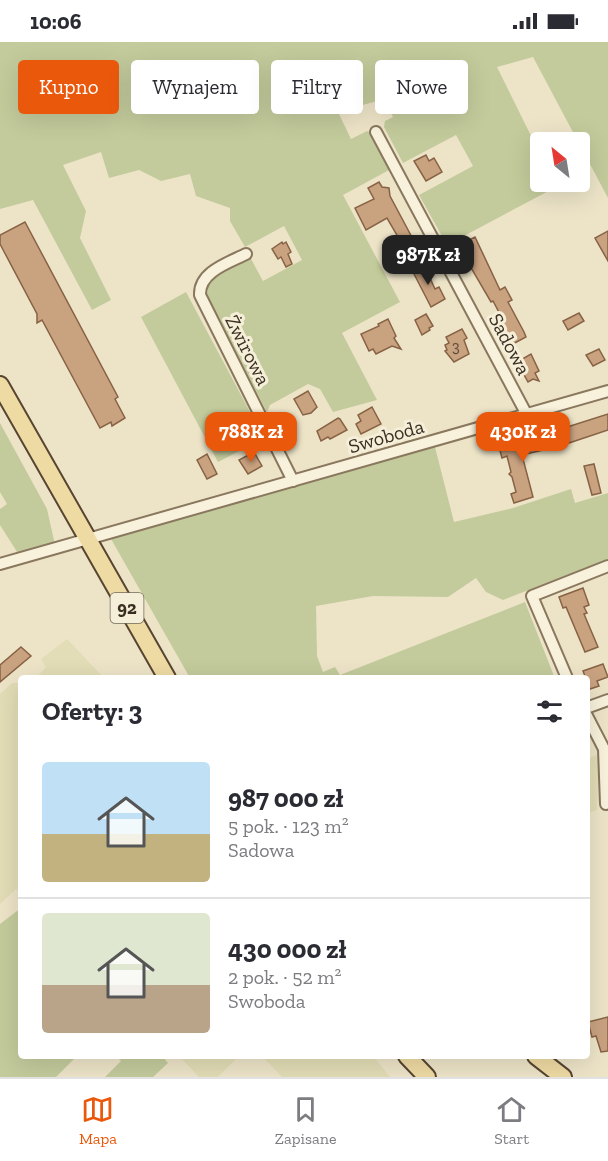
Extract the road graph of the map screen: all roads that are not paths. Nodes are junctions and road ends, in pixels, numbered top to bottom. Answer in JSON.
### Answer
{"nodes":[{"id":1,"x":376,"y":132,"type":"dead end"},
{"id":2,"x":246,"y":254,"type":"dead end"},
{"id":3,"x":0,"y":385,"type":"edge"},
{"id":4,"x":608,"y":391,"type":"edge"},
{"id":5,"x":527,"y":415,"type":"junction"},
{"id":6,"x":293,"y":481,"type":"junction"},
{"id":7,"x":87,"y":538,"type":"junction"},
{"id":8,"x":0,"y":564,"type":"edge"},
{"id":9,"x":608,"y":566,"type":"edge"},
{"id":10,"x":165,"y":675,"type":"edge"},
{"id":11,"x":566,"y":675,"type":"edge"},
{"id":12,"x":608,"y":700,"type":"edge"},
{"id":13,"x":590,"y":707,"type":"edge"},
{"id":14,"x":590,"y":722,"type":"edge"},
{"id":15,"x":606,"y":804,"type":"dead end"},
{"id":16,"x":410,"y":1059,"type":"edge"},
{"id":17,"x":540,"y":1059,"type":"edge"},
{"id":18,"x":427,"y":1077,"type":"edge"},
{"id":19,"x":564,"y":1077,"type":"edge"}],
"edges":[{"from":1,"to":5,"type":"street","name":"Sadowa"},
{"from":2,"to":6,"type":"street","name":"Żwirowa"},
{"from":3,"to":7,"type":"main road","number":"92"},
{"from":4,"to":5,"type":"street","name":"Swoboda"},
{"from":5,"to":6,"type":"street","name":"Swoboda"},
{"from":6,"to":7,"type":"street","name":"Swoboda"},
{"from":7,"to":8,"type":"street","name":"Swoboda"},
{"from":7,"to":10,"type":"main road","number":"92"},
{"from":9,"to":11,"type":"street"},
{"from":12,"to":13,"type":"street"},
{"from":14,"to":15,"type":"street"},
{"from":16,"to":18,"type":"main road"},
{"from":17,"to":19,"type":"main road"}]}
